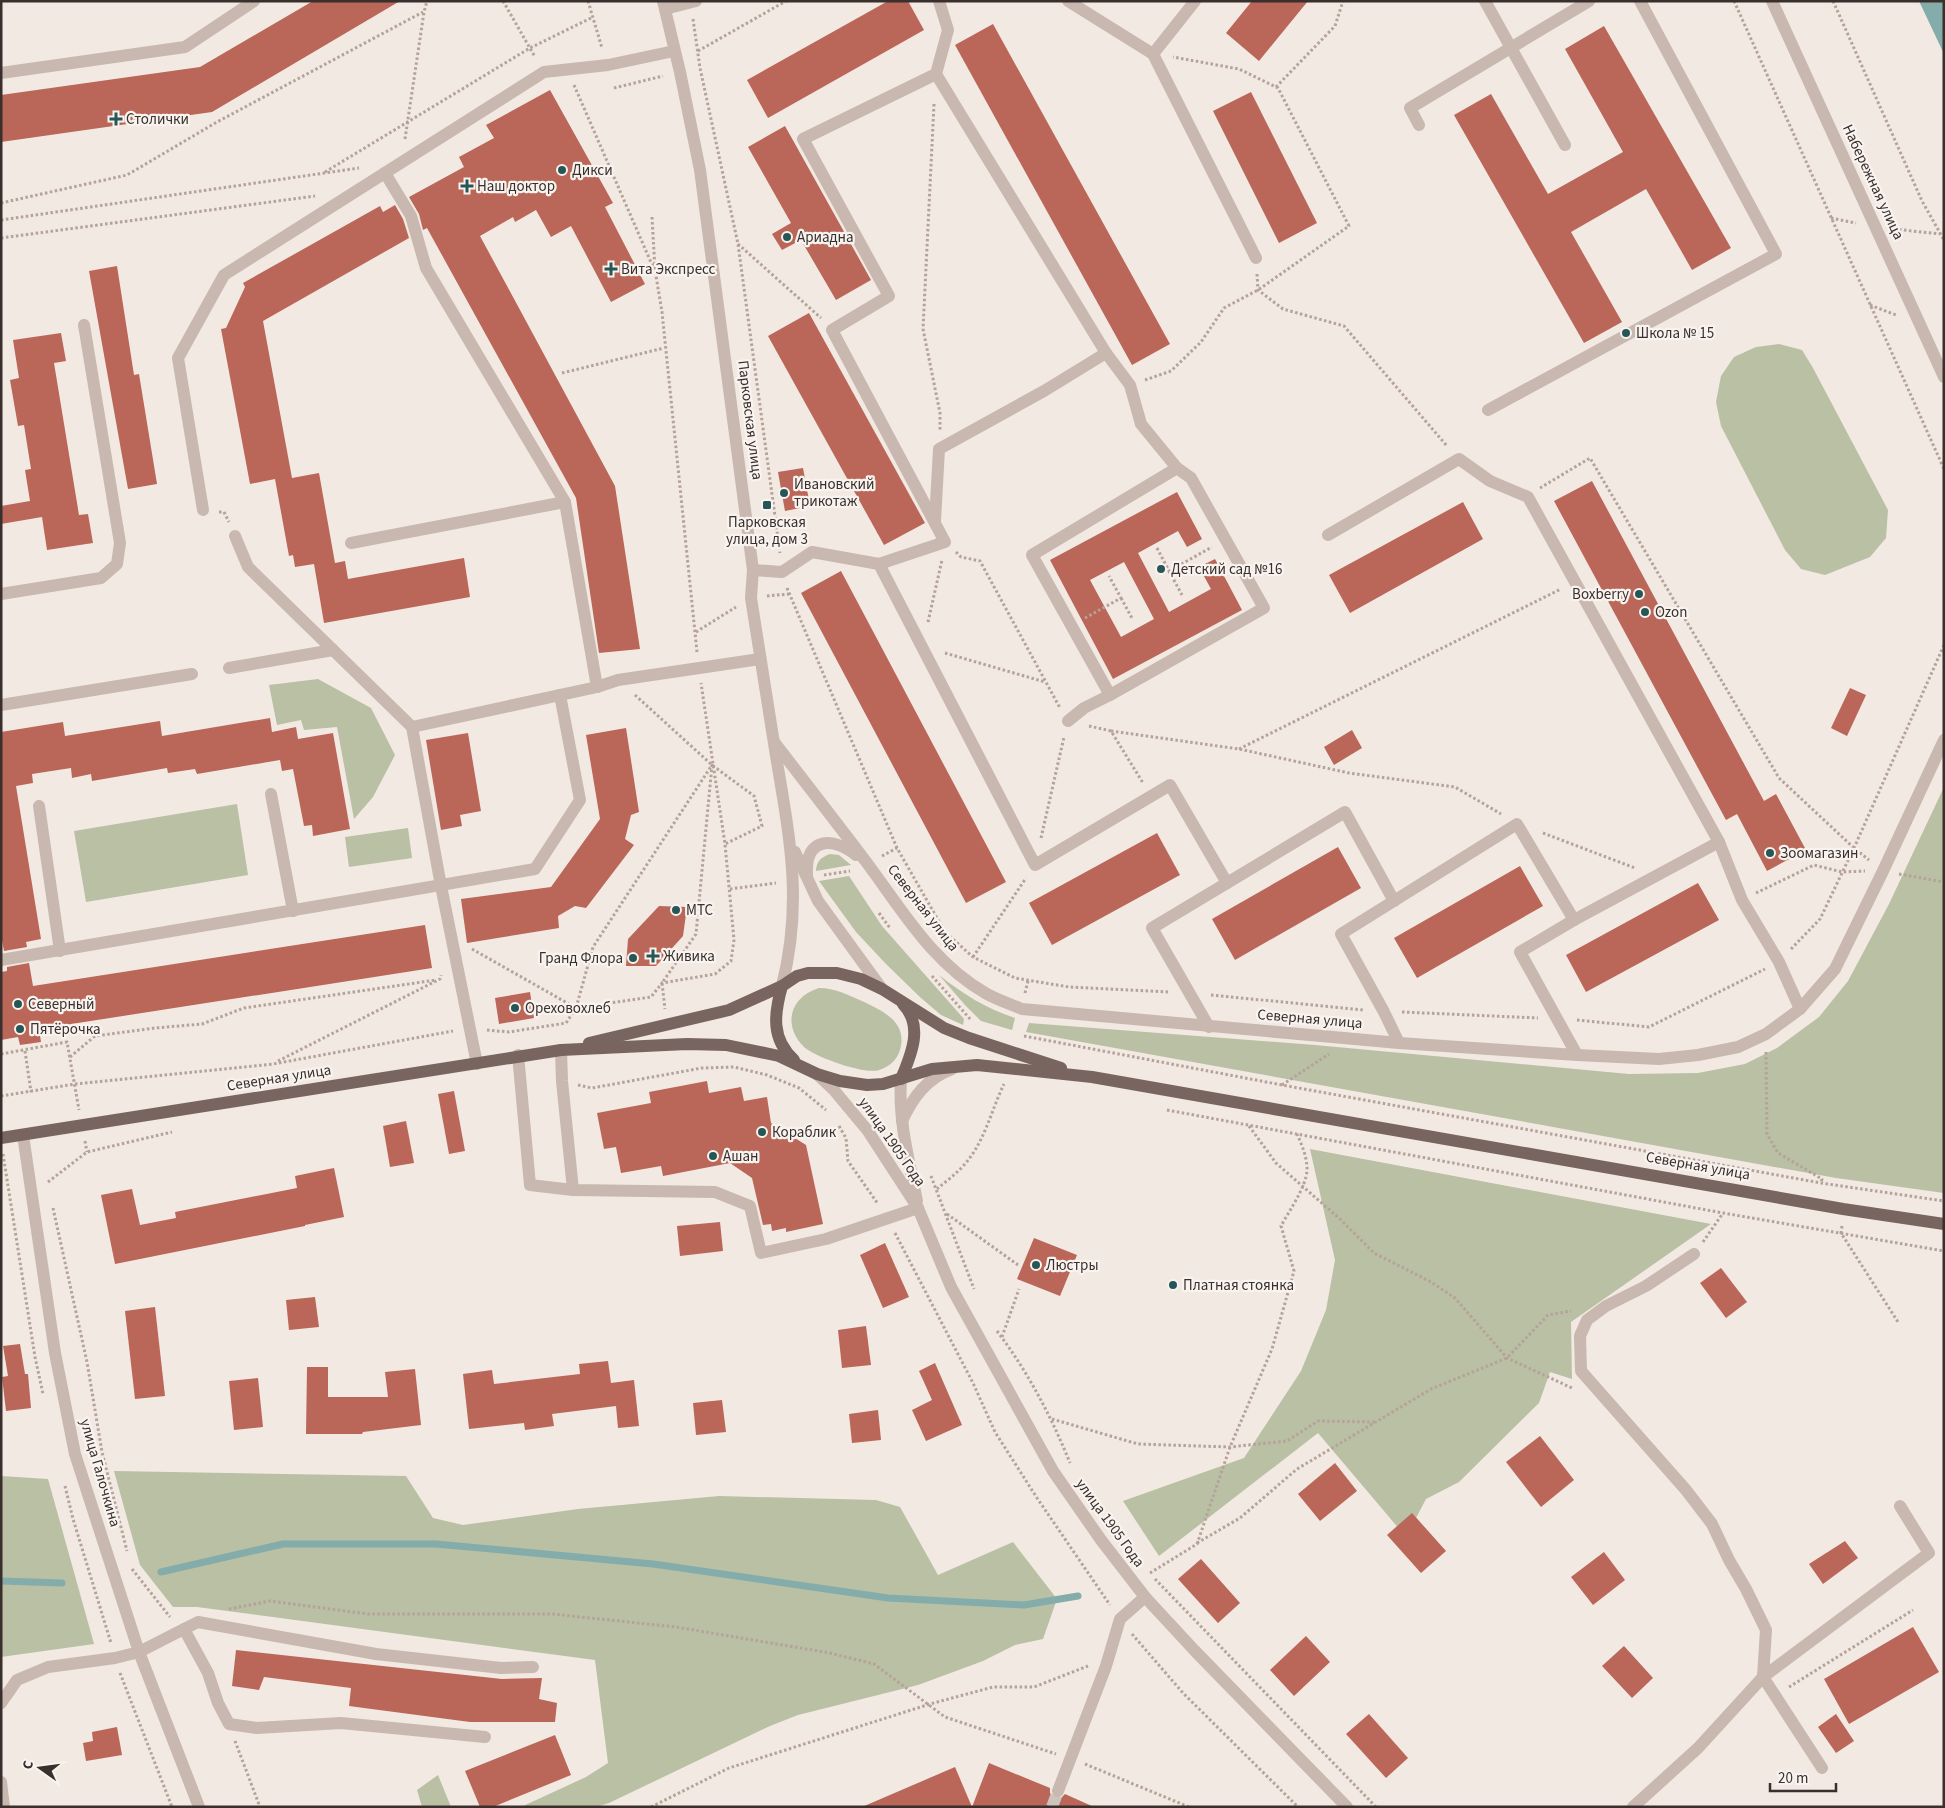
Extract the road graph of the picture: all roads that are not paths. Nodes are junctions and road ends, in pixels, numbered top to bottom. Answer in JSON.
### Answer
{"nodes":[{"id":1,"x":254,"y":1,"type":"edge"},
{"id":2,"x":939,"y":1,"type":"edge"},
{"id":3,"x":1068,"y":1,"type":"edge"},
{"id":4,"x":1195,"y":1,"type":"edge"},
{"id":5,"x":1485,"y":1,"type":"edge"},
{"id":6,"x":1589,"y":1,"type":"edge"},
{"id":7,"x":1640,"y":1,"type":"edge"},
{"id":8,"x":1772,"y":1,"type":"edge"},
{"id":9,"x":693,"y":2,"type":"edge"},
{"id":10,"x":664,"y":5,"type":"edge"},
{"id":11,"x":1510,"y":47,"type":"junction"},
{"id":12,"x":674,"y":51,"type":"junction"},
{"id":13,"x":1153,"y":54,"type":"junction"},
{"id":14,"x":1,"y":73,"type":"edge"},
{"id":15,"x":936,"y":74,"type":"junction"},
{"id":16,"x":1419,"y":125,"type":"dead end"},
{"id":17,"x":1565,"y":145,"type":"dead end"},
{"id":18,"x":385,"y":173,"type":"junction"},
{"id":19,"x":1256,"y":258,"type":"road end"},
{"id":20,"x":84,"y":325,"type":"dead end"},
{"id":21,"x":1106,"y":353,"type":"junction"},
{"id":22,"x":1944,"y":377,"type":"edge"},
{"id":23,"x":1488,"y":410,"type":"dead end"},
{"id":24,"x":1177,"y":468,"type":"junction"},
{"id":25,"x":565,"y":502,"type":"junction"},
{"id":26,"x":203,"y":510,"type":"road end"},
{"id":27,"x":935,"y":522,"type":"junction"},
{"id":28,"x":1328,"y":535,"type":"dead end"},
{"id":29,"x":235,"y":536,"type":"road end"},
{"id":30,"x":351,"y":544,"type":"dead end"},
{"id":31,"x":879,"y":564,"type":"junction"},
{"id":32,"x":754,"y":570,"type":"junction"},
{"id":33,"x":1,"y":594,"type":"edge"},
{"id":34,"x":333,"y":650,"type":"junction"},
{"id":35,"x":760,"y":659,"type":"junction"},
{"id":36,"x":229,"y":668,"type":"dead end"},
{"id":37,"x":192,"y":674,"type":"dead end"},
{"id":38,"x":596,"y":687,"type":"junction"},
{"id":39,"x":560,"y":695,"type":"junction"},
{"id":40,"x":1110,"y":695,"type":"junction"},
{"id":41,"x":1,"y":705,"type":"edge"},
{"id":42,"x":1068,"y":720,"type":"road end"},
{"id":43,"x":412,"y":727,"type":"junction"},
{"id":44,"x":1944,"y":740,"type":"edge"},
{"id":45,"x":774,"y":742,"type":"junction"},
{"id":46,"x":271,"y":794,"type":"dead end"},
{"id":47,"x":39,"y":806,"type":"dead end"},
{"id":48,"x":1719,"y":842,"type":"junction"},
{"id":49,"x":791,"y":846,"type":"junction"},
{"id":50,"x":868,"y":864,"type":"junction"},
{"id":51,"x":807,"y":878,"type":"junction"},
{"id":52,"x":1227,"y":883,"type":"junction"},
{"id":53,"x":441,"y":886,"type":"junction"},
{"id":54,"x":1394,"y":900,"type":"junction"},
{"id":55,"x":293,"y":910,"type":"junction"},
{"id":56,"x":1574,"y":920,"type":"junction"},
{"id":57,"x":60,"y":951,"type":"junction"},
{"id":58,"x":1,"y":960,"type":"edge"},
{"id":59,"x":782,"y":986,"type":"junction"},
{"id":60,"x":882,"y":989,"type":"junction"},
{"id":61,"x":896,"y":997,"type":"junction"},
{"id":62,"x":1800,"y":1009,"type":"junction"},
{"id":63,"x":1209,"y":1027,"type":"junction"},
{"id":64,"x":1399,"y":1043,"type":"junction"},
{"id":65,"x":562,"y":1050,"type":"junction"},
{"id":66,"x":518,"y":1055,"type":"junction"},
{"id":67,"x":1577,"y":1055,"type":"junction"},
{"id":68,"x":477,"y":1064,"type":"junction"},
{"id":69,"x":800,"y":1065,"type":"junction"},
{"id":70,"x":958,"y":1067,"type":"junction"},
{"id":71,"x":817,"y":1074,"type":"junction"},
{"id":72,"x":1092,"y":1077,"type":"junction"},
{"id":73,"x":901,"y":1079,"type":"junction"},
{"id":74,"x":901,"y":1123,"type":"junction"},
{"id":75,"x":23,"y":1135,"type":"junction"},
{"id":76,"x":1,"y":1138,"type":"edge"},
{"id":77,"x":573,"y":1190,"type":"junction"},
{"id":78,"x":918,"y":1208,"type":"junction"},
{"id":79,"x":1944,"y":1224,"type":"edge"},
{"id":80,"x":1694,"y":1254,"type":"road end"},
{"id":81,"x":1900,"y":1506,"type":"dead end"},
{"id":82,"x":1145,"y":1598,"type":"junction"},
{"id":83,"x":184,"y":1629,"type":"junction"},
{"id":84,"x":139,"y":1652,"type":"junction"},
{"id":85,"x":533,"y":1667,"type":"dead end"},
{"id":86,"x":1763,"y":1677,"type":"junction"},
{"id":87,"x":1,"y":1704,"type":"edge"},
{"id":88,"x":485,"y":1737,"type":"dead end"},
{"id":89,"x":1822,"y":1768,"type":"dead end"},
{"id":90,"x":1,"y":1782,"type":"edge"},
{"id":91,"x":1058,"y":1791,"type":"tunnel mouth"},
{"id":92,"x":4,"y":1807,"type":"edge"},
{"id":93,"x":199,"y":1807,"type":"edge"},
{"id":94,"x":1347,"y":1807,"type":"edge"},
{"id":95,"x":1633,"y":1807,"type":"edge"}],
"edges":[{"from":1,"to":14,"type":"street"},
{"from":2,"to":15,"type":"street"},
{"from":3,"to":13,"type":"street"},
{"from":4,"to":13,"type":"street"},
{"from":5,"to":11,"type":"street"},
{"from":6,"to":11,"type":"street"},
{"from":7,"to":23,"type":"street"},
{"from":8,"to":22,"type":"street","name":"Набережная улица"},
{"from":9,"to":10,"type":"street"},
{"from":10,"to":12,"type":"street","name":"Парковская улица"},
{"from":11,"to":16,"type":"street"},
{"from":11,"to":17,"type":"street"},
{"from":12,"to":18,"type":"street"},
{"from":12,"to":32,"type":"street","name":"Парковская улица"},
{"from":13,"to":19,"type":"street"},
{"from":15,"to":21,"type":"street"},
{"from":15,"to":27,"type":"street"},
{"from":18,"to":25,"type":"street"},
{"from":18,"to":26,"type":"street"},
{"from":20,"to":33,"type":"street"},
{"from":21,"to":24,"type":"street"},
{"from":21,"to":27,"type":"street"},
{"from":24,"to":40,"type":"street"},
{"from":24,"to":40,"type":"street"},
{"from":25,"to":30,"type":"street"},
{"from":25,"to":38,"type":"street"},
{"from":27,"to":31,"type":"street"},
{"from":28,"to":48,"type":"street"},
{"from":29,"to":34,"type":"street"},
{"from":31,"to":32,"type":"street"},
{"from":31,"to":52,"type":"street"},
{"from":32,"to":35,"type":"street","name":"Парковская улица"},
{"from":34,"to":36,"type":"street"},
{"from":34,"to":43,"type":"street"},
{"from":35,"to":38,"type":"street"},
{"from":35,"to":45,"type":"street","name":"Парковская улица"},
{"from":37,"to":41,"type":"street"},
{"from":38,"to":39,"type":"street"},
{"from":39,"to":43,"type":"street"},
{"from":39,"to":53,"type":"street"},
{"from":40,"to":42,"type":"street"},
{"from":43,"to":53,"type":"street"},
{"from":44,"to":62,"type":"street"},
{"from":45,"to":49,"type":"street","name":"Парковская улица"},
{"from":45,"to":50,"type":"street","name":"Северная улица"},
{"from":46,"to":55,"type":"street"},
{"from":47,"to":57,"type":"street"},
{"from":48,"to":56,"type":"street"},
{"from":48,"to":62,"type":"street"},
{"from":49,"to":51,"type":"street","name":"Парковская улица"},
{"from":49,"to":59,"type":"street","name":"Парковская улица"},
{"from":50,"to":51,"type":"street"},
{"from":50,"to":63,"type":"street","name":"Северная улица"},
{"from":51,"to":60,"type":"street","name":"Парковская улица"},
{"from":52,"to":54,"type":"street"},
{"from":52,"to":63,"type":"street"},
{"from":53,"to":55,"type":"street"},
{"from":53,"to":68,"type":"street"},
{"from":54,"to":56,"type":"street"},
{"from":54,"to":64,"type":"street"},
{"from":55,"to":57,"type":"street"},
{"from":56,"to":67,"type":"street"},
{"from":57,"to":58,"type":"street"},
{"from":59,"to":60,"type":"main road","name":"Северная улица"},
{"from":59,"to":65,"type":"main road","name":"Северная улица"},
{"from":59,"to":69,"type":"main road","name":"Северная улица"},
{"from":60,"to":61,"type":"main road","name":"Северная улица"},
{"from":61,"to":72,"type":"main road","name":"Северная улица"},
{"from":61,"to":73,"type":"main road","name":"Северная улица"},
{"from":62,"to":67,"type":"street","name":"Северная улица"},
{"from":63,"to":64,"type":"street","name":"Северная улица"},
{"from":64,"to":67,"type":"street","name":"Северная улица"},
{"from":65,"to":66,"type":"main road","name":"Северная улица"},
{"from":65,"to":69,"type":"main road","name":"Северная улица"},
{"from":65,"to":77,"type":"street"},
{"from":66,"to":68,"type":"main road","name":"Северная улица"},
{"from":66,"to":77,"type":"street"},
{"from":68,"to":75,"type":"main road","name":"Северная улица"},
{"from":69,"to":71,"type":"main road","name":"Северная улица"},
{"from":70,"to":72,"type":"main road","name":"Северная улица"},
{"from":70,"to":73,"type":"main road","name":"Северная улица"},
{"from":70,"to":74,"type":"street"},
{"from":71,"to":73,"type":"main road","name":"Северная улица"},
{"from":71,"to":78,"type":"street","name":"улица 1905 Года"},
{"from":72,"to":79,"type":"main road","name":"Северная улица"},
{"from":73,"to":74,"type":"street","name":"улица 1905 Года"},
{"from":74,"to":78,"type":"street","name":"улица 1905 Года"},
{"from":75,"to":76,"type":"main road","name":"Северная улица"},
{"from":75,"to":84,"type":"street","name":"улица Галочкина"},
{"from":77,"to":78,"type":"street"},
{"from":78,"to":82,"type":"street","name":"улица 1905 Года"},
{"from":80,"to":86,"type":"street"},
{"from":81,"to":86,"type":"street"},
{"from":82,"to":91,"type":"street"},
{"from":82,"to":94,"type":"street","name":"улица 1905 Года"},
{"from":83,"to":84,"type":"street"},
{"from":83,"to":85,"type":"street"},
{"from":83,"to":88,"type":"street"},
{"from":84,"to":87,"type":"street"},
{"from":84,"to":93,"type":"street","name":"улица Галочкина"},
{"from":86,"to":89,"type":"street"},
{"from":86,"to":95,"type":"street"},
{"from":90,"to":92,"type":"street"}]}
